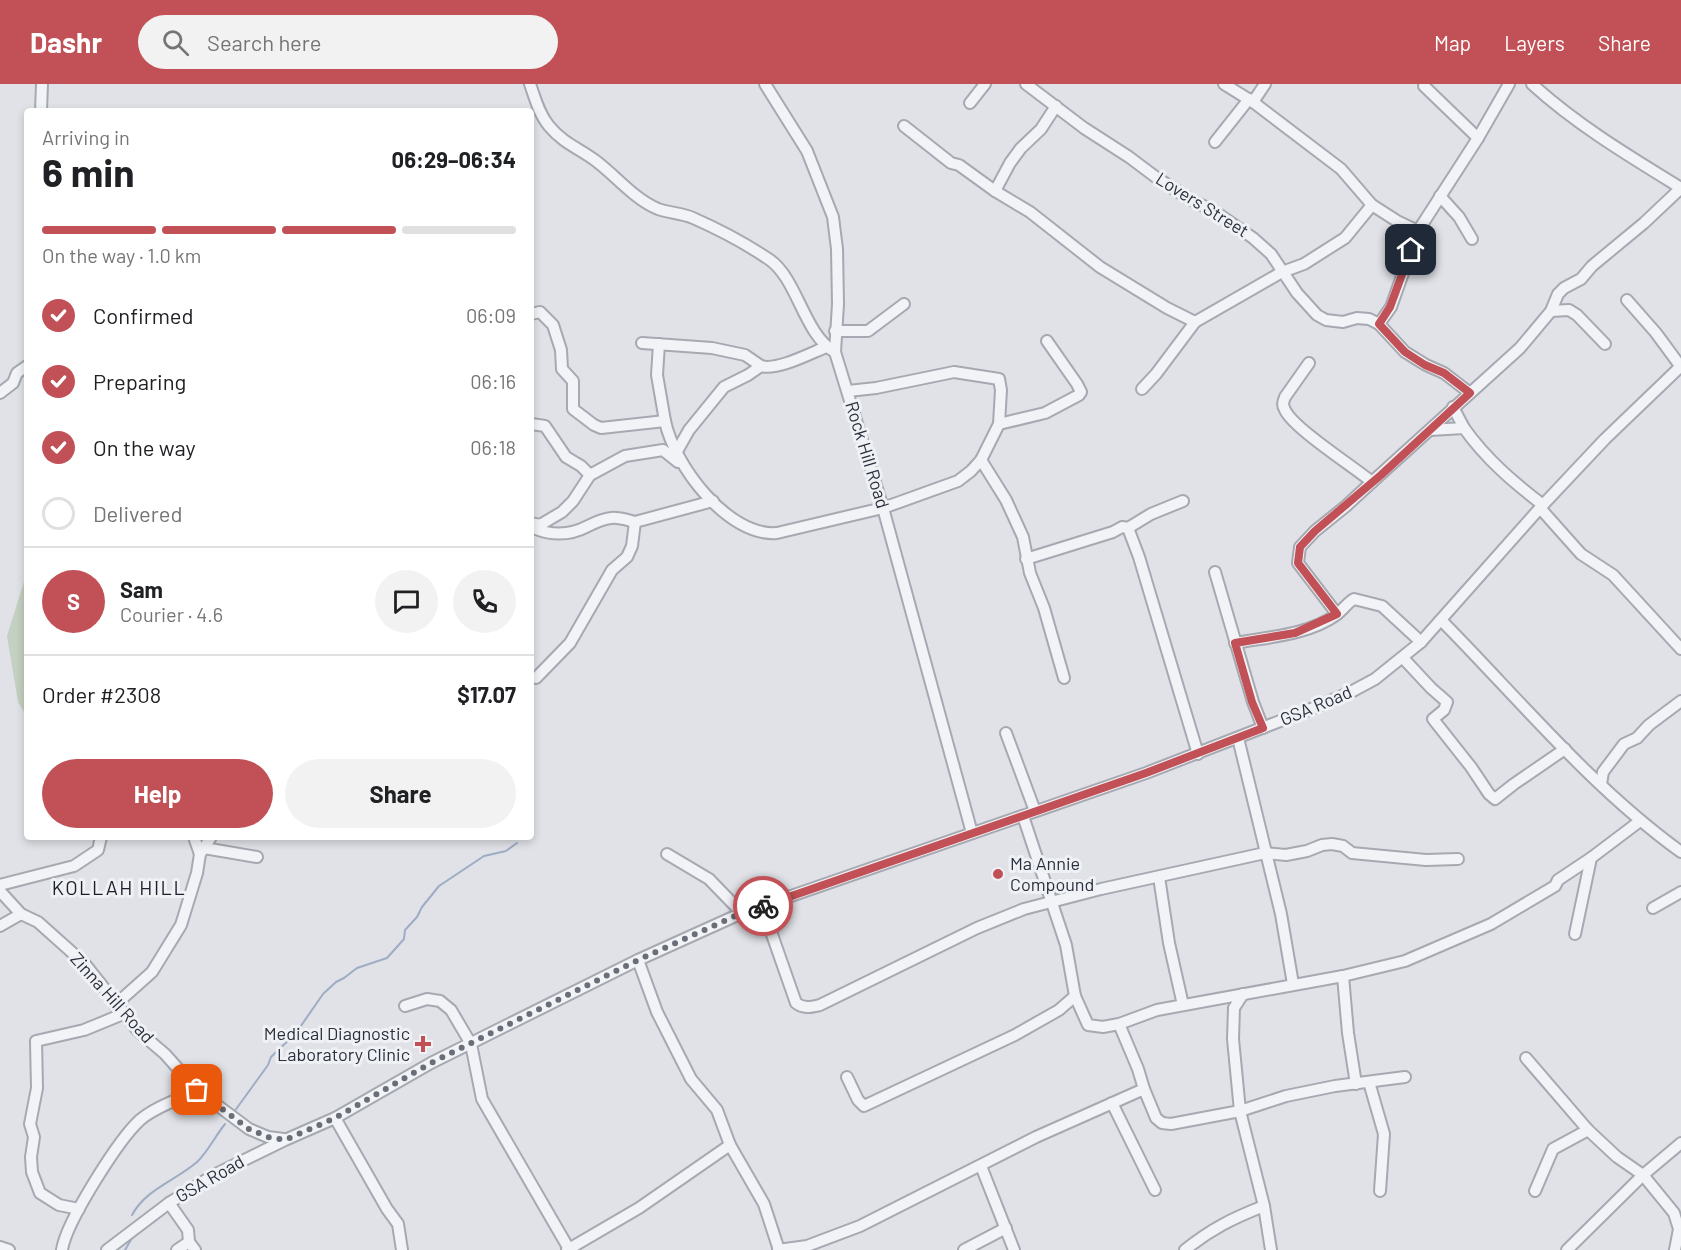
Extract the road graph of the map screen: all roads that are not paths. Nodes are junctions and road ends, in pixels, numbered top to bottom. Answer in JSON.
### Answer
{"nodes":[{"id":1,"x":42,"y":84,"type":"edge"},
{"id":2,"x":530,"y":84,"type":"edge"},
{"id":3,"x":765,"y":84,"type":"edge"},
{"id":4,"x":985,"y":84,"type":"edge"},
{"id":5,"x":1026,"y":84,"type":"edge"},
{"id":6,"x":1224,"y":84,"type":"edge"},
{"id":7,"x":1265,"y":84,"type":"edge"},
{"id":8,"x":1509,"y":84,"type":"edge"},
{"id":9,"x":1532,"y":84,"type":"edge"},
{"id":10,"x":1424,"y":86,"type":"dead end"},
{"id":11,"x":1251,"y":101,"type":"junction"},
{"id":12,"x":970,"y":103,"type":"dead end"},
{"id":13,"x":1056,"y":106,"type":"junction"},
{"id":14,"x":41,"y":108,"type":"edge"},
{"id":15,"x":904,"y":126,"type":"dead end"},
{"id":16,"x":1478,"y":138,"type":"junction"},
{"id":17,"x":1215,"y":142,"type":"dead end"},
{"id":18,"x":1681,"y":188,"type":"edge"},
{"id":19,"x":995,"y":191,"type":"junction"},
{"id":20,"x":1440,"y":196,"type":"junction"},
{"id":21,"x":1372,"y":205,"type":"junction"},
{"id":22,"x":1418,"y":231,"type":"junction"},
{"id":23,"x":1472,"y":240,"type":"dead end"},
{"id":24,"x":1282,"y":272,"type":"junction"},
{"id":25,"x":1627,"y":300,"type":"dead end"},
{"id":26,"x":904,"y":304,"type":"dead end"},
{"id":27,"x":1551,"y":311,"type":"junction"},
{"id":28,"x":534,"y":313,"type":"edge"},
{"id":29,"x":1195,"y":322,"type":"junction"},
{"id":30,"x":1379,"y":324,"type":"junction"},
{"id":31,"x":835,"y":331,"type":"junction"},
{"id":32,"x":1047,"y":341,"type":"dead end"},
{"id":33,"x":642,"y":343,"type":"dead end"},
{"id":34,"x":659,"y":344,"type":"junction"},
{"id":35,"x":1605,"y":344,"type":"dead end"},
{"id":36,"x":831,"y":349,"type":"junction"},
{"id":37,"x":1309,"y":363,"type":"dead end"},
{"id":38,"x":761,"y":366,"type":"junction"},
{"id":39,"x":1681,"y":367,"type":"edge"},
{"id":40,"x":24,"y":368,"type":"edge"},
{"id":41,"x":1142,"y":389,"type":"dead end"},
{"id":42,"x":848,"y":391,"type":"junction"},
{"id":43,"x":0,"y":393,"type":"edge"},
{"id":44,"x":1470,"y":393,"type":"junction"},
{"id":45,"x":1453,"y":407,"type":"junction"},
{"id":46,"x":665,"y":421,"type":"junction"},
{"id":47,"x":534,"y":424,"type":"edge"},
{"id":48,"x":999,"y":424,"type":"junction"},
{"id":49,"x":1464,"y":428,"type":"junction"},
{"id":50,"x":1430,"y":430,"type":"junction"},
{"id":51,"x":676,"y":453,"type":"junction"},
{"id":52,"x":981,"y":460,"type":"junction"},
{"id":53,"x":683,"y":466,"type":"junction"},
{"id":54,"x":590,"y":475,"type":"junction"},
{"id":55,"x":1372,"y":482,"type":"junction"},
{"id":56,"x":713,"y":501,"type":"junction"},
{"id":57,"x":1183,"y":501,"type":"dead end"},
{"id":58,"x":1542,"y":506,"type":"junction"},
{"id":59,"x":883,"y":508,"type":"junction"},
{"id":60,"x":635,"y":522,"type":"junction"},
{"id":61,"x":535,"y":528,"type":"edge"},
{"id":62,"x":1128,"y":528,"type":"junction"},
{"id":63,"x":1026,"y":559,"type":"junction"},
{"id":64,"x":1215,"y":572,"type":"dead end"},
{"id":65,"x":1337,"y":614,"type":"junction"},
{"id":66,"x":1441,"y":620,"type":"junction"},
{"id":67,"x":1421,"y":642,"type":"junction"},
{"id":68,"x":1235,"y":643,"type":"junction"},
{"id":69,"x":1681,"y":649,"type":"edge"},
{"id":70,"x":1403,"y":658,"type":"junction"},
{"id":71,"x":536,"y":678,"type":"dead end"},
{"id":72,"x":1064,"y":678,"type":"dead end"},
{"id":73,"x":1681,"y":701,"type":"edge"},
{"id":74,"x":1263,"y":728,"type":"junction"},
{"id":75,"x":1006,"y":733,"type":"dead end"},
{"id":76,"x":1238,"y":738,"type":"junction"},
{"id":77,"x":1565,"y":749,"type":"junction"},
{"id":78,"x":1198,"y":754,"type":"junction"},
{"id":79,"x":1601,"y":784,"type":"junction"},
{"id":80,"x":1035,"y":811,"type":"junction"},
{"id":81,"x":1023,"y":816,"type":"junction"},
{"id":82,"x":1640,"y":821,"type":"junction"},
{"id":83,"x":972,"y":833,"type":"junction"},
{"id":84,"x":100,"y":840,"type":"edge"},
{"id":85,"x":196,"y":840,"type":"edge"},
{"id":86,"x":209,"y":840,"type":"edge"},
{"id":87,"x":202,"y":851,"type":"junction"},
{"id":88,"x":1681,"y":852,"type":"edge"},
{"id":89,"x":1265,"y":853,"type":"junction"},
{"id":90,"x":667,"y":854,"type":"dead end"},
{"id":91,"x":257,"y":856,"type":"dead end"},
{"id":92,"x":1591,"y":858,"type":"junction"},
{"id":93,"x":1458,"y":859,"type":"dead end"},
{"id":94,"x":1159,"y":877,"type":"junction"},
{"id":95,"x":0,"y":885,"type":"edge"},
{"id":96,"x":0,"y":891,"type":"edge"},
{"id":97,"x":1681,"y":892,"type":"edge"},
{"id":98,"x":1052,"y":902,"type":"junction"},
{"id":99,"x":762,"y":906,"type":"junction"},
{"id":100,"x":1653,"y":908,"type":"dead end"},
{"id":101,"x":742,"y":913,"type":"junction"},
{"id":102,"x":21,"y":914,"type":"junction"},
{"id":103,"x":0,"y":926,"type":"edge"},
{"id":104,"x":1575,"y":934,"type":"dead end"},
{"id":105,"x":638,"y":960,"type":"junction"},
{"id":106,"x":1343,"y":976,"type":"junction"},
{"id":107,"x":1293,"y":984,"type":"junction"},
{"id":108,"x":1244,"y":994,"type":"junction"},
{"id":109,"x":1075,"y":996,"type":"junction"},
{"id":110,"x":1229,"y":996,"type":"junction"},
{"id":111,"x":115,"y":1005,"type":"junction"},
{"id":112,"x":1183,"y":1005,"type":"junction"},
{"id":113,"x":405,"y":1006,"type":"dead end"},
{"id":114,"x":1234,"y":1008,"type":"junction"},
{"id":115,"x":123,"y":1014,"type":"junction"},
{"id":116,"x":1119,"y":1024,"type":"junction"},
{"id":117,"x":471,"y":1044,"type":"junction"},
{"id":118,"x":1526,"y":1058,"type":"dead end"},
{"id":119,"x":847,"y":1077,"type":"dead end"},
{"id":120,"x":1405,"y":1077,"type":"dead end"},
{"id":121,"x":1370,"y":1082,"type":"junction"},
{"id":122,"x":1356,"y":1084,"type":"junction"},
{"id":123,"x":1144,"y":1089,"type":"junction"},
{"id":124,"x":197,"y":1090,"type":"junction"},
{"id":125,"x":1112,"y":1103,"type":"junction"},
{"id":126,"x":1240,"y":1111,"type":"junction"},
{"id":127,"x":335,"y":1118,"type":"junction"},
{"id":128,"x":1588,"y":1130,"type":"junction"},
{"id":129,"x":285,"y":1140,"type":"junction"},
{"id":130,"x":1681,"y":1143,"type":"edge"},
{"id":131,"x":730,"y":1145,"type":"junction"},
{"id":132,"x":981,"y":1166,"type":"junction"},
{"id":133,"x":1643,"y":1175,"type":"junction"},
{"id":134,"x":1155,"y":1190,"type":"dead end"},
{"id":135,"x":1380,"y":1191,"type":"dead end"},
{"id":136,"x":1535,"y":1191,"type":"dead end"},
{"id":137,"x":169,"y":1203,"type":"junction"},
{"id":138,"x":1264,"y":1206,"type":"junction"},
{"id":139,"x":79,"y":1209,"type":"junction"},
{"id":140,"x":1006,"y":1228,"type":"junction"},
{"id":141,"x":192,"y":1246,"type":"edge"},
{"id":142,"x":0,"y":1247,"type":"edge"},
{"id":143,"x":573,"y":1248,"type":"edge"},
{"id":144,"x":9,"y":1250,"type":"edge"},
{"id":145,"x":62,"y":1250,"type":"edge"},
{"id":146,"x":107,"y":1250,"type":"edge"},
{"id":147,"x":177,"y":1250,"type":"edge"},
{"id":148,"x":402,"y":1250,"type":"edge"},
{"id":149,"x":779,"y":1250,"type":"edge"},
{"id":150,"x":964,"y":1250,"type":"edge"},
{"id":151,"x":1014,"y":1250,"type":"edge"},
{"id":152,"x":1185,"y":1250,"type":"edge"},
{"id":153,"x":1271,"y":1250,"type":"edge"},
{"id":154,"x":1567,"y":1250,"type":"edge"},
{"id":155,"x":1675,"y":1250,"type":"edge"}],
"edges":[{"from":1,"to":14,"type":"street"},
{"from":2,"to":36,"type":"street"},
{"from":3,"to":31,"type":"street","name":"Rock Hill Road"},
{"from":4,"to":12,"type":"street"},
{"from":5,"to":13,"type":"street","name":"Lovers Street"},
{"from":6,"to":11,"type":"street"},
{"from":7,"to":11,"type":"street"},
{"from":8,"to":16,"type":"street"},
{"from":9,"to":18,"type":"street"},
{"from":10,"to":16,"type":"street"},
{"from":11,"to":17,"type":"street"},
{"from":11,"to":21,"type":"street"},
{"from":13,"to":19,"type":"street"},
{"from":13,"to":24,"type":"street","name":"Lovers Street"},
{"from":15,"to":19,"type":"street"},
{"from":16,"to":20,"type":"street"},
{"from":18,"to":27,"type":"street"},
{"from":19,"to":29,"type":"street"},
{"from":20,"to":22,"type":"street"},
{"from":20,"to":23,"type":"street"},
{"from":21,"to":22,"type":"street"},
{"from":21,"to":24,"type":"street"},
{"from":22,"to":30,"type":"street"},
{"from":24,"to":29,"type":"street"},
{"from":24,"to":30,"type":"street","name":"Lovers Street"},
{"from":25,"to":39,"type":"street"},
{"from":26,"to":31,"type":"street"},
{"from":27,"to":35,"type":"street"},
{"from":27,"to":44,"type":"street"},
{"from":28,"to":46,"type":"street"},
{"from":29,"to":41,"type":"street"},
{"from":30,"to":44,"type":"street"},
{"from":31,"to":36,"type":"street","name":"Rock Hill Road"},
{"from":32,"to":48,"type":"street"},
{"from":33,"to":34,"type":"street"},
{"from":34,"to":38,"type":"street"},
{"from":34,"to":46,"type":"street"},
{"from":36,"to":38,"type":"street"},
{"from":36,"to":42,"type":"street","name":"Rock Hill Road"},
{"from":37,"to":55,"type":"street"},
{"from":38,"to":51,"type":"street"},
{"from":39,"to":58,"type":"street","name":"GSA Road"},
{"from":40,"to":43,"type":"street"},
{"from":42,"to":48,"type":"street"},
{"from":42,"to":59,"type":"street","name":"Rock Hill Road"},
{"from":44,"to":45,"type":"street"},
{"from":45,"to":49,"type":"street"},
{"from":45,"to":50,"type":"street"},
{"from":46,"to":51,"type":"street"},
{"from":47,"to":54,"type":"street"},
{"from":48,"to":52,"type":"street"},
{"from":49,"to":50,"type":"street"},
{"from":49,"to":58,"type":"street"},
{"from":50,"to":55,"type":"street"},
{"from":51,"to":53,"type":"street"},
{"from":52,"to":59,"type":"street"},
{"from":52,"to":63,"type":"street"},
{"from":53,"to":54,"type":"street"},
{"from":53,"to":56,"type":"street"},
{"from":54,"to":61,"type":"street"},
{"from":55,"to":65,"type":"street"},
{"from":56,"to":59,"type":"street"},
{"from":56,"to":60,"type":"street"},
{"from":57,"to":62,"type":"street"},
{"from":58,"to":66,"type":"street","name":"GSA Road"},
{"from":58,"to":69,"type":"street"},
{"from":59,"to":83,"type":"street","name":"Rock Hill Road"},
{"from":60,"to":61,"type":"street"},
{"from":60,"to":71,"type":"street"},
{"from":62,"to":63,"type":"street"},
{"from":62,"to":78,"type":"street"},
{"from":63,"to":72,"type":"street"},
{"from":64,"to":68,"type":"street"},
{"from":65,"to":67,"type":"street"},
{"from":65,"to":68,"type":"street"},
{"from":66,"to":67,"type":"street","name":"GSA Road"},
{"from":66,"to":77,"type":"street"},
{"from":67,"to":70,"type":"street","name":"GSA Road"},
{"from":68,"to":74,"type":"street"},
{"from":70,"to":74,"type":"street","name":"GSA Road"},
{"from":70,"to":77,"type":"street"},
{"from":73,"to":79,"type":"street"},
{"from":74,"to":76,"type":"street","name":"GSA Road"},
{"from":75,"to":80,"type":"street"},
{"from":76,"to":78,"type":"street","name":"GSA Road"},
{"from":76,"to":89,"type":"street"},
{"from":77,"to":79,"type":"street"},
{"from":78,"to":80,"type":"street","name":"GSA Road"},
{"from":79,"to":82,"type":"street"},
{"from":80,"to":81,"type":"street","name":"GSA Road"},
{"from":81,"to":83,"type":"street","name":"GSA Road"},
{"from":81,"to":98,"type":"street"},
{"from":82,"to":88,"type":"street"},
{"from":82,"to":92,"type":"street"},
{"from":83,"to":99,"type":"street","name":"GSA Road"},
{"from":84,"to":95,"type":"street"},
{"from":85,"to":87,"type":"street"},
{"from":86,"to":87,"type":"street"},
{"from":87,"to":91,"type":"street"},
{"from":87,"to":111,"type":"street"},
{"from":89,"to":93,"type":"street"},
{"from":89,"to":94,"type":"street"},
{"from":89,"to":107,"type":"street"},
{"from":90,"to":101,"type":"street"},
{"from":92,"to":104,"type":"street"},
{"from":92,"to":106,"type":"street"},
{"from":94,"to":98,"type":"street"},
{"from":94,"to":112,"type":"street"},
{"from":96,"to":102,"type":"street","name":"Zinna Hill Road"},
{"from":97,"to":100,"type":"street"},
{"from":98,"to":99,"type":"street"},
{"from":98,"to":109,"type":"street"},
{"from":99,"to":101,"type":"street","name":"GSA Road"},
{"from":101,"to":105,"type":"street","name":"GSA Road"},
{"from":102,"to":103,"type":"street"},
{"from":102,"to":111,"type":"street","name":"Zinna Hill Road"},
{"from":105,"to":117,"type":"street","name":"GSA Road"},
{"from":105,"to":131,"type":"street"},
{"from":106,"to":107,"type":"street"},
{"from":106,"to":122,"type":"street"},
{"from":107,"to":108,"type":"street"},
{"from":108,"to":110,"type":"street"},
{"from":108,"to":114,"type":"street"},
{"from":109,"to":116,"type":"street"},
{"from":109,"to":119,"type":"street"},
{"from":110,"to":112,"type":"street"},
{"from":110,"to":114,"type":"street"},
{"from":111,"to":115,"type":"street","name":"Zinna Hill Road"},
{"from":112,"to":116,"type":"street"},
{"from":113,"to":117,"type":"street"},
{"from":114,"to":126,"type":"street"},
{"from":115,"to":124,"type":"street","name":"Zinna Hill Road"},
{"from":115,"to":139,"type":"street"},
{"from":116,"to":123,"type":"street"},
{"from":117,"to":127,"type":"street","name":"GSA Road"},
{"from":117,"to":143,"type":"street"},
{"from":118,"to":128,"type":"street"},
{"from":120,"to":121,"type":"street"},
{"from":121,"to":122,"type":"street"},
{"from":121,"to":135,"type":"street"},
{"from":122,"to":126,"type":"street"},
{"from":123,"to":125,"type":"street"},
{"from":123,"to":126,"type":"street"},
{"from":124,"to":129,"type":"street","name":"Zinna Hill Road"},
{"from":124,"to":139,"type":"street"},
{"from":125,"to":132,"type":"street"},
{"from":125,"to":134,"type":"street"},
{"from":126,"to":138,"type":"street"},
{"from":127,"to":129,"type":"street","name":"GSA Road"},
{"from":127,"to":148,"type":"street"},
{"from":128,"to":133,"type":"street"},
{"from":128,"to":136,"type":"street"},
{"from":129,"to":137,"type":"street","name":"GSA Road"},
{"from":130,"to":133,"type":"street"},
{"from":131,"to":143,"type":"street"},
{"from":131,"to":149,"type":"street"},
{"from":132,"to":140,"type":"street"},
{"from":132,"to":149,"type":"street"},
{"from":133,"to":154,"type":"street"},
{"from":133,"to":155,"type":"street"},
{"from":137,"to":141,"type":"street"},
{"from":137,"to":146,"type":"street","name":"GSA Road"},
{"from":138,"to":152,"type":"street"},
{"from":138,"to":153,"type":"street"},
{"from":139,"to":145,"type":"street"},
{"from":140,"to":150,"type":"street"},
{"from":140,"to":151,"type":"street"},
{"from":141,"to":147,"type":"street"},
{"from":142,"to":144,"type":"street"}]}
